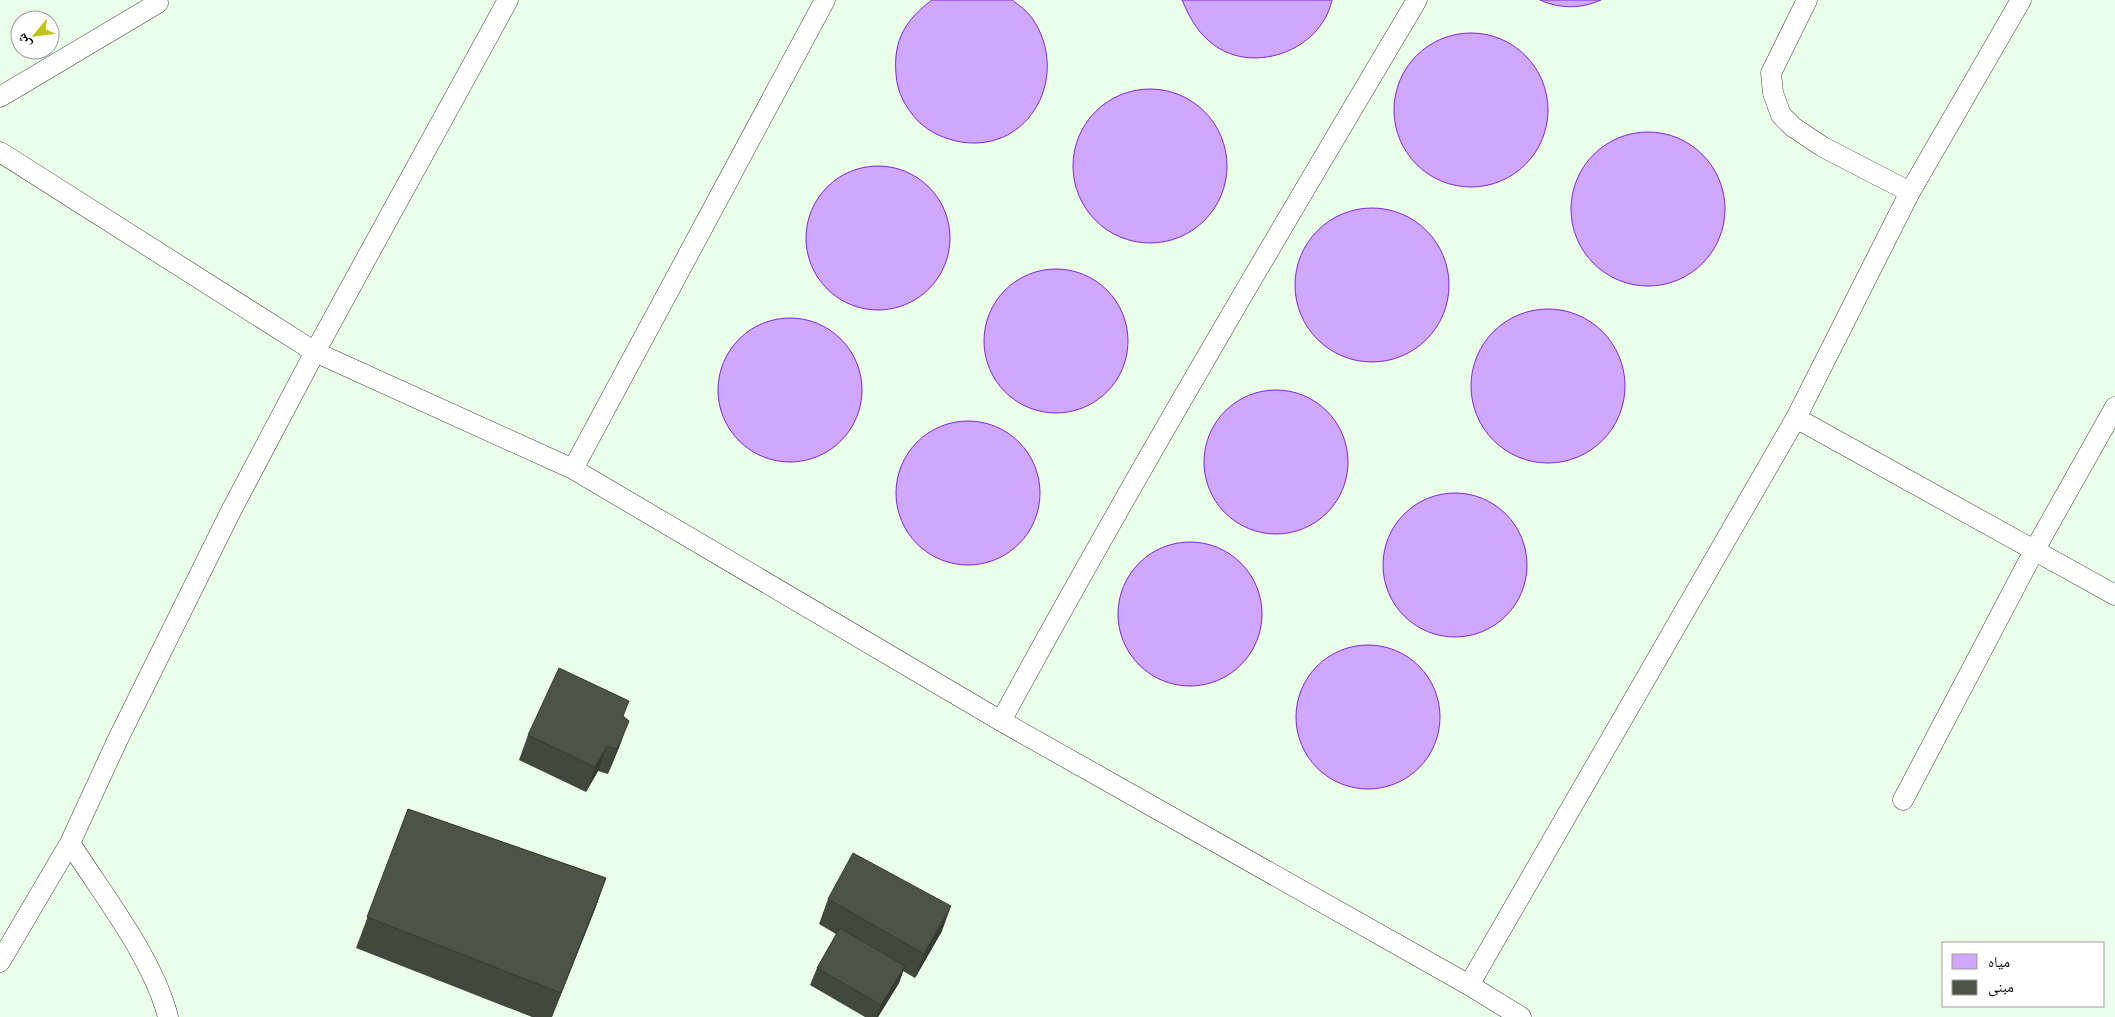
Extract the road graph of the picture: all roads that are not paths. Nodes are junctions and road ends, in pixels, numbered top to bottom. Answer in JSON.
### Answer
{"nodes":[{"id":1,"x":508,"y":0,"type":"edge"},
{"id":2,"x":825,"y":0,"type":"edge"},
{"id":3,"x":1417,"y":0,"type":"edge"},
{"id":4,"x":1807,"y":0,"type":"edge"},
{"id":5,"x":2021,"y":0,"type":"edge"},
{"id":6,"x":158,"y":3,"type":"dead end"},
{"id":7,"x":0,"y":96,"type":"edge"},
{"id":8,"x":0,"y":152,"type":"edge"},
{"id":9,"x":1910,"y":192,"type":"junction"},
{"id":10,"x":314,"y":352,"type":"junction"},
{"id":11,"x":2115,"y":407,"type":"edge"},
{"id":12,"x":1796,"y":418,"type":"junction"},
{"id":13,"x":573,"y":469,"type":"junction"},
{"id":14,"x":2034,"y":551,"type":"junction"},
{"id":15,"x":2115,"y":595,"type":"edge"},
{"id":16,"x":1001,"y":721,"type":"junction"},
{"id":17,"x":1903,"y":800,"type":"dead end"},
{"id":18,"x":70,"y":843,"type":"junction"},
{"id":19,"x":0,"y":962,"type":"edge"},
{"id":20,"x":1468,"y":985,"type":"junction"},
{"id":21,"x":168,"y":1017,"type":"edge"},
{"id":22,"x":1521,"y":1017,"type":"edge"}],
"edges":[{"from":1,"to":10,"type":"lane"},
{"from":2,"to":13,"type":"lane"},
{"from":3,"to":16,"type":"lane"},
{"from":4,"to":9,"type":"lane"},
{"from":5,"to":9,"type":"lane"},
{"from":6,"to":7,"type":"lane"},
{"from":8,"to":10,"type":"lane"},
{"from":9,"to":12,"type":"lane"},
{"from":10,"to":13,"type":"lane"},
{"from":10,"to":18,"type":"lane"},
{"from":11,"to":14,"type":"lane"},
{"from":12,"to":14,"type":"lane"},
{"from":12,"to":20,"type":"lane"},
{"from":13,"to":16,"type":"lane"},
{"from":14,"to":15,"type":"lane"},
{"from":14,"to":17,"type":"lane"},
{"from":16,"to":20,"type":"lane"},
{"from":18,"to":19,"type":"lane"},
{"from":18,"to":21,"type":"lane"},
{"from":20,"to":22,"type":"lane"}]}
